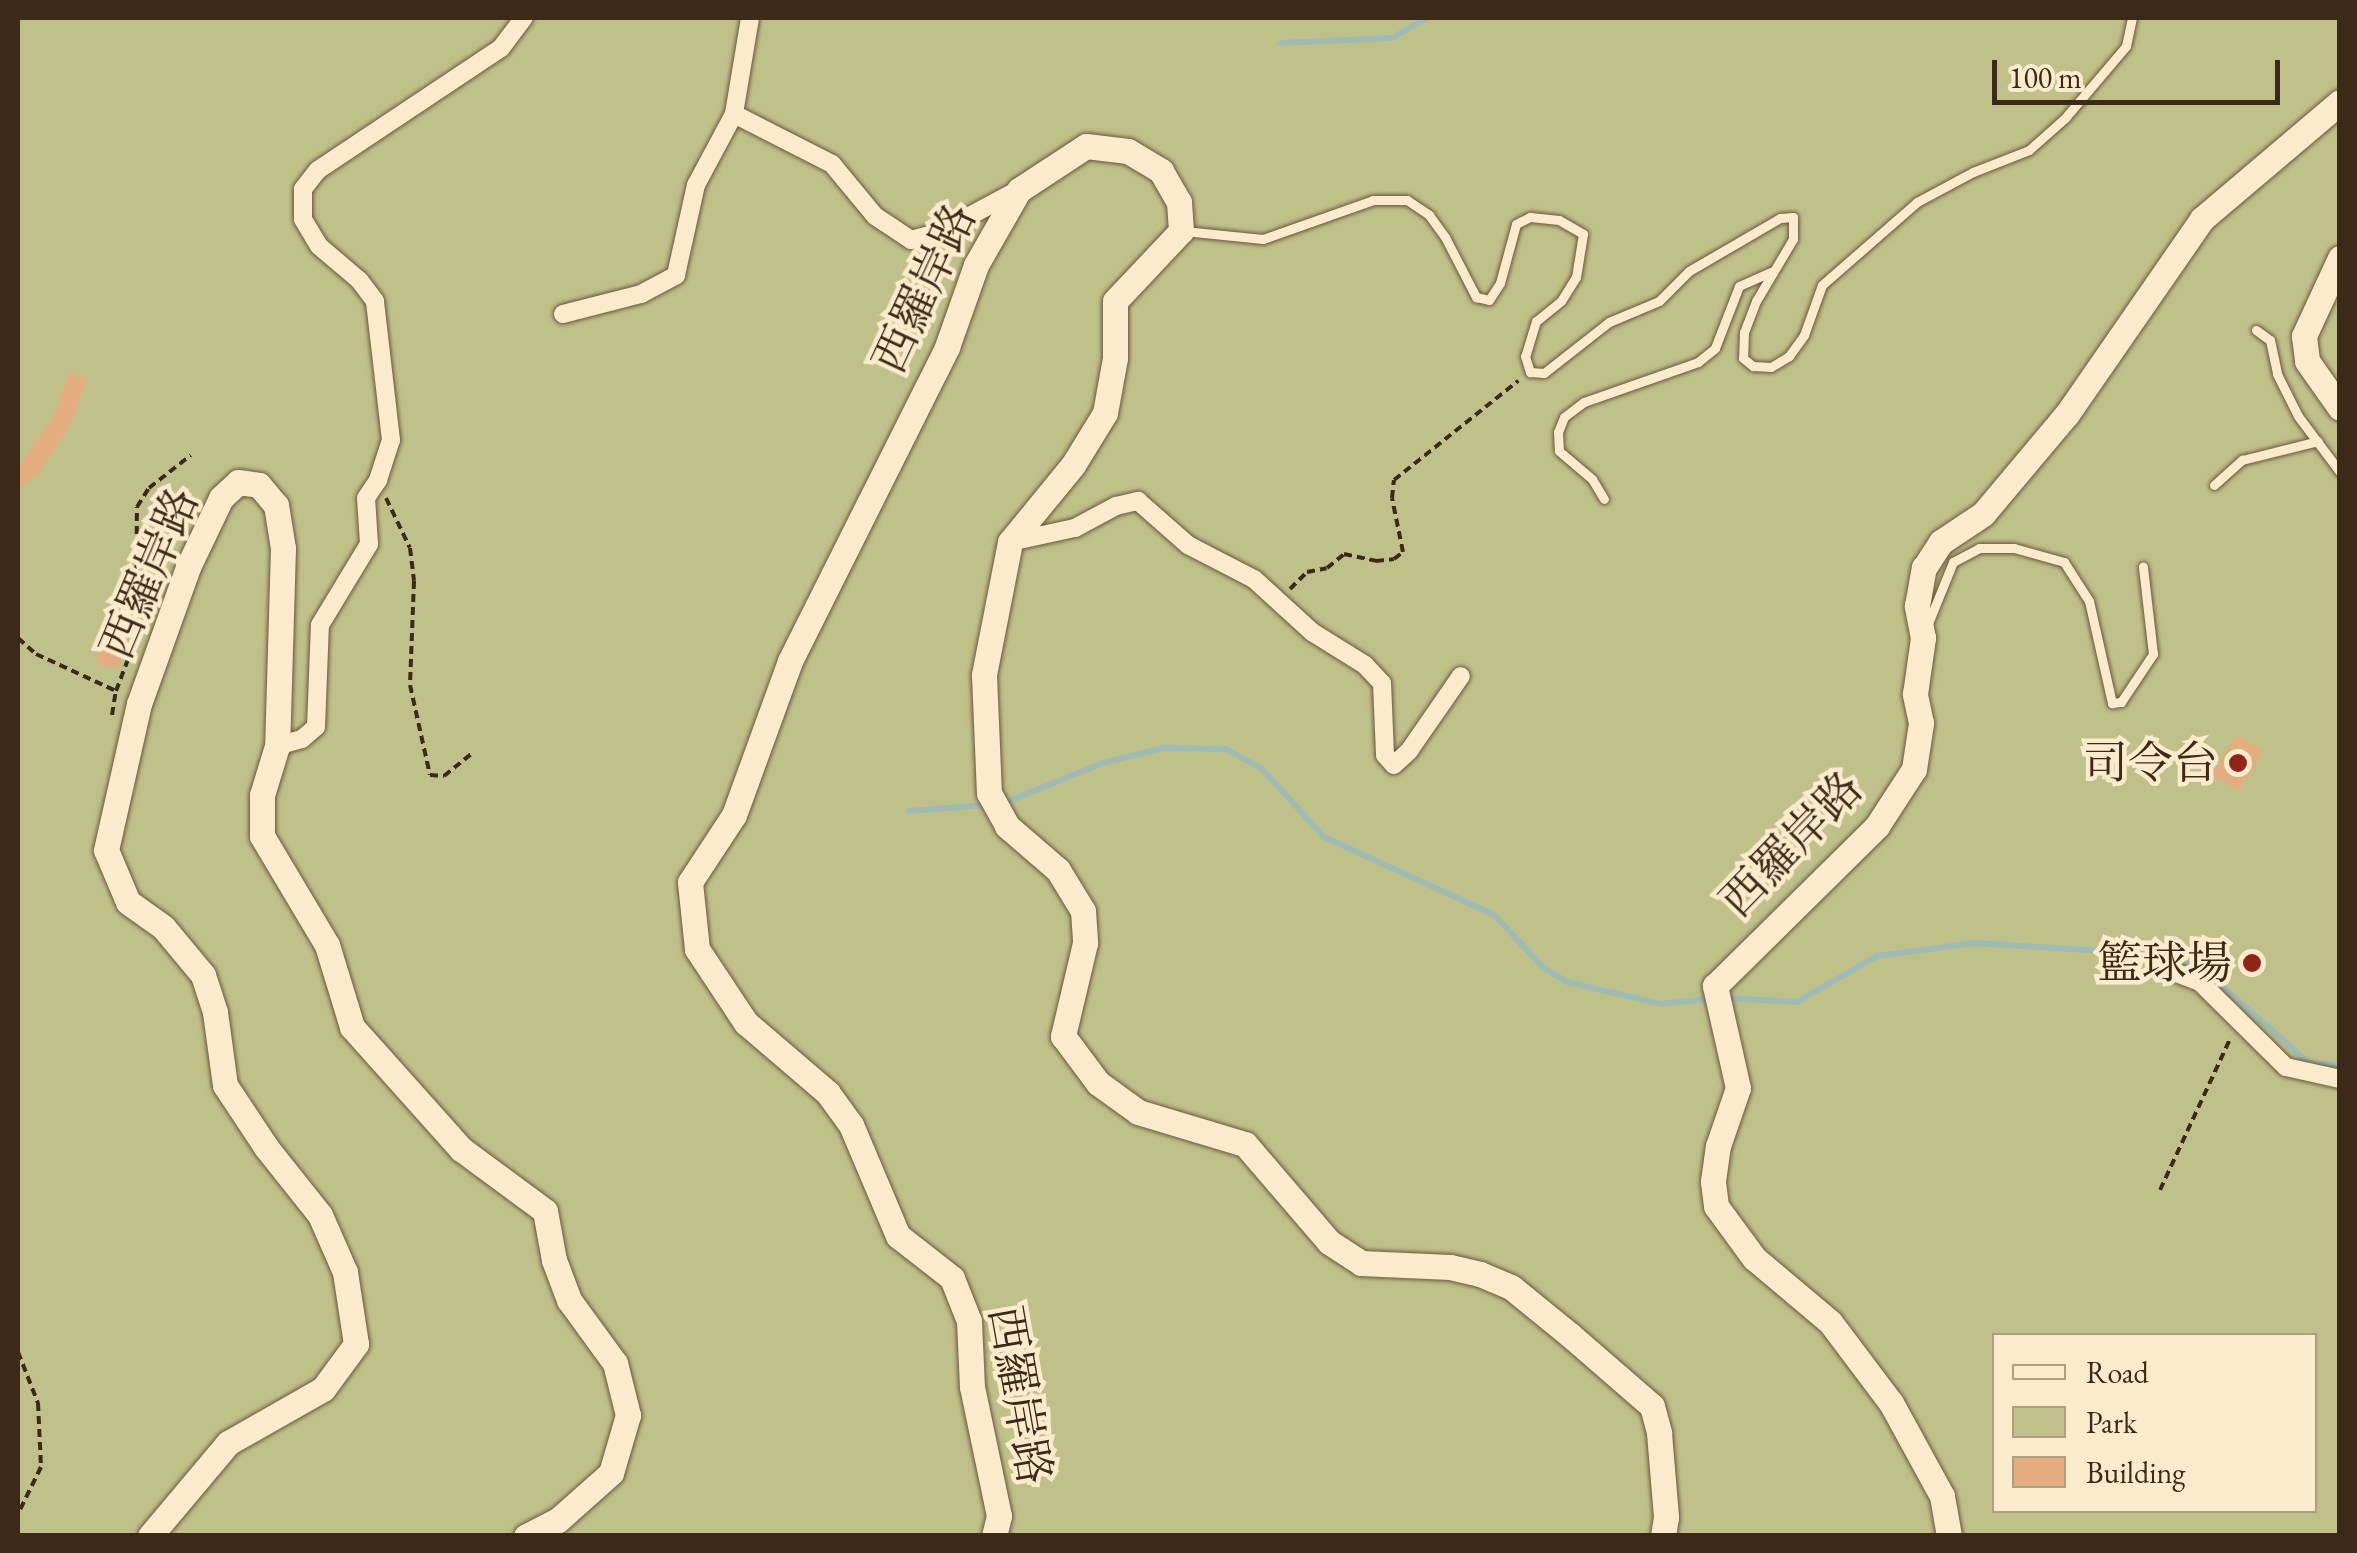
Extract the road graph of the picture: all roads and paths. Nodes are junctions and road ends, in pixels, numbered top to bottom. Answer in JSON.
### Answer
{"nodes":[{"id":1,"x":524,"y":18,"type":"edge"},
{"id":2,"x":750,"y":18,"type":"edge"},
{"id":3,"x":2132,"y":18,"type":"edge"},
{"id":4,"x":2340,"y":102,"type":"edge"},
{"id":5,"x":734,"y":114,"type":"junction"},
{"id":6,"x":1019,"y":190,"type":"junction"},
{"id":7,"x":1182,"y":231,"type":"junction"},
{"id":8,"x":2340,"y":258,"type":"edge"},
{"id":9,"x":1771,"y":272,"type":"junction"},
{"id":10,"x":562,"y":314,"type":"dead end"},
{"id":11,"x":2256,"y":330,"type":"dead end"},
{"id":12,"x":1530,"y":372,"type":"junction"},
{"id":13,"x":2340,"y":408,"type":"edge"},
{"id":14,"x":2318,"y":441,"type":"junction"},
{"id":15,"x":191,"y":455,"type":"dead end"},
{"id":16,"x":2340,"y":472,"type":"edge"},
{"id":17,"x":378,"y":480,"type":"junction"},
{"id":18,"x":2214,"y":485,"type":"dead end"},
{"id":19,"x":1604,"y":499,"type":"dead end"},
{"id":20,"x":1010,"y":542,"type":"junction"},
{"id":21,"x":2143,"y":567,"type":"dead end"},
{"id":22,"x":1277,"y":600,"type":"junction"},
{"id":23,"x":18,"y":638,"type":"edge"},
{"id":24,"x":1923,"y":638,"type":"junction"},
{"id":25,"x":1461,"y":676,"type":"dead end"},
{"id":26,"x":116,"y":691,"type":"junction"},
{"id":27,"x":111,"y":724,"type":"dead end"},
{"id":28,"x":278,"y":746,"type":"junction"},
{"id":29,"x":472,"y":754,"type":"dead end"},
{"id":30,"x":2174,"y":972,"type":"dead end"},
{"id":31,"x":2240,"y":1019,"type":"junction"},
{"id":32,"x":2340,"y":1079,"type":"edge"},
{"id":33,"x":2160,"y":1190,"type":"dead end"},
{"id":34,"x":18,"y":1352,"type":"edge"},
{"id":35,"x":18,"y":1514,"type":"edge"},
{"id":36,"x":150,"y":1536,"type":"edge"},
{"id":37,"x":526,"y":1536,"type":"edge"},
{"id":38,"x":994,"y":1536,"type":"edge"},
{"id":39,"x":1663,"y":1536,"type":"edge"},
{"id":40,"x":1949,"y":1536,"type":"edge"}],
"edges":[{"from":1,"to":17,"type":"street"},
{"from":2,"to":5,"type":"street"},
{"from":3,"to":9,"type":"lane"},
{"from":4,"to":24,"type":"street","name":"西羅岸路"},
{"from":5,"to":6,"type":"street"},
{"from":5,"to":10,"type":"street"},
{"from":6,"to":7,"type":"street","name":"西羅岸路"},
{"from":6,"to":38,"type":"street","name":"西羅岸路"},
{"from":7,"to":12,"type":"lane"},
{"from":7,"to":20,"type":"street"},
{"from":8,"to":13,"type":"street"},
{"from":9,"to":12,"type":"lane"},
{"from":9,"to":19,"type":"lane"},
{"from":11,"to":14,"type":"lane"},
{"from":12,"to":22,"type":"path"},
{"from":14,"to":16,"type":"lane"},
{"from":14,"to":18,"type":"lane"},
{"from":15,"to":26,"type":"path"},
{"from":17,"to":28,"type":"street"},
{"from":17,"to":29,"type":"path"},
{"from":20,"to":22,"type":"street"},
{"from":20,"to":39,"type":"street"},
{"from":21,"to":24,"type":"lane"},
{"from":22,"to":25,"type":"street"},
{"from":23,"to":26,"type":"path"},
{"from":24,"to":40,"type":"street","name":"西羅岸路"},
{"from":26,"to":27,"type":"path"},
{"from":28,"to":36,"type":"street","name":"西羅岸路"},
{"from":28,"to":37,"type":"street","name":"西羅岸路"},
{"from":30,"to":31,"type":"street"},
{"from":31,"to":32,"type":"street"},
{"from":31,"to":33,"type":"path"},
{"from":34,"to":35,"type":"path"}]}
